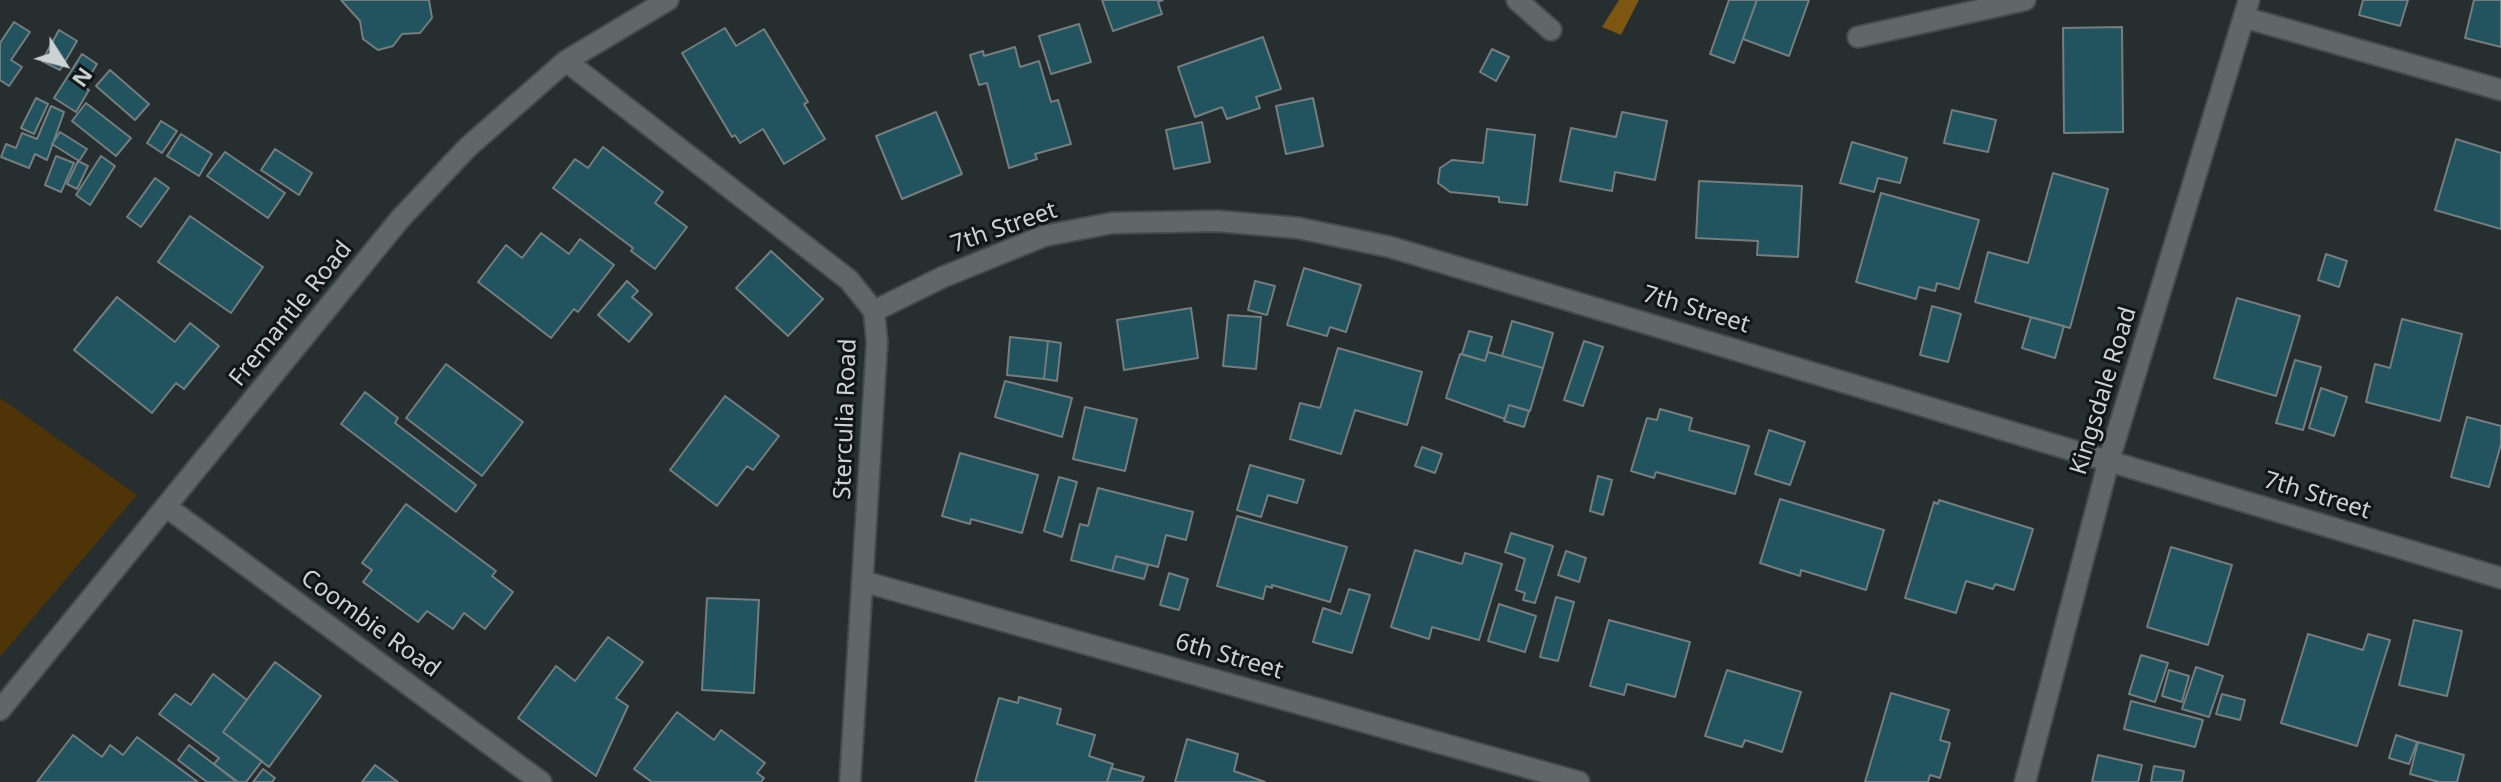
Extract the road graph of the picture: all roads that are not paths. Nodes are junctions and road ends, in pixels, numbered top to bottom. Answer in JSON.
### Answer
{"nodes":[{"id":1,"x":668,"y":0,"type":"edge"},
{"id":2,"x":1517,"y":0,"type":"edge"},
{"id":3,"x":2025,"y":0,"type":"edge"},
{"id":4,"x":646,"y":5,"type":"edge"},
{"id":5,"x":2248,"y":9,"type":"edge"},
{"id":6,"x":1551,"y":30,"type":"dead end"},
{"id":7,"x":1858,"y":37,"type":"dead end"},
{"id":8,"x":566,"y":61,"type":"junction"},
{"id":9,"x":2501,"y":90,"type":"edge"},
{"id":10,"x":874,"y":311,"type":"junction"},
{"id":11,"x":2109,"y":460,"type":"junction"},
{"id":12,"x":168,"y":508,"type":"junction"},
{"id":13,"x":2501,"y":578,"type":"edge"},
{"id":14,"x":865,"y":582,"type":"junction"},
{"id":15,"x":0,"y":710,"type":"edge"},
{"id":16,"x":541,"y":782,"type":"edge"},
{"id":17,"x":850,"y":782,"type":"edge"},
{"id":18,"x":1579,"y":782,"type":"edge"},
{"id":19,"x":2025,"y":782,"type":"edge"}],
"edges":[{"from":1,"to":4,"type":"street","name":"Fremantle Road"},
{"from":2,"to":6,"type":"street"},
{"from":3,"to":7,"type":"street"},
{"from":4,"to":8,"type":"street","name":"Fremantle Road"},
{"from":5,"to":9,"type":"street"},
{"from":5,"to":11,"type":"street","name":"Kingsdale Road"},
{"from":8,"to":10,"type":"street","name":"Sterculia Road"},
{"from":8,"to":12,"type":"street","name":"Fremantle Road"},
{"from":10,"to":11,"type":"street","name":"7th Street"},
{"from":10,"to":14,"type":"street","name":"Sterculia Road"},
{"from":11,"to":13,"type":"street","name":"7th Street"},
{"from":11,"to":19,"type":"street","name":"Kingsdale Road"},
{"from":12,"to":15,"type":"street","name":"Fremantle Road"},
{"from":12,"to":16,"type":"street","name":"Coombie Road"},
{"from":14,"to":17,"type":"street","name":"Sterculia Road"},
{"from":14,"to":18,"type":"street","name":"6th Street"}]}
